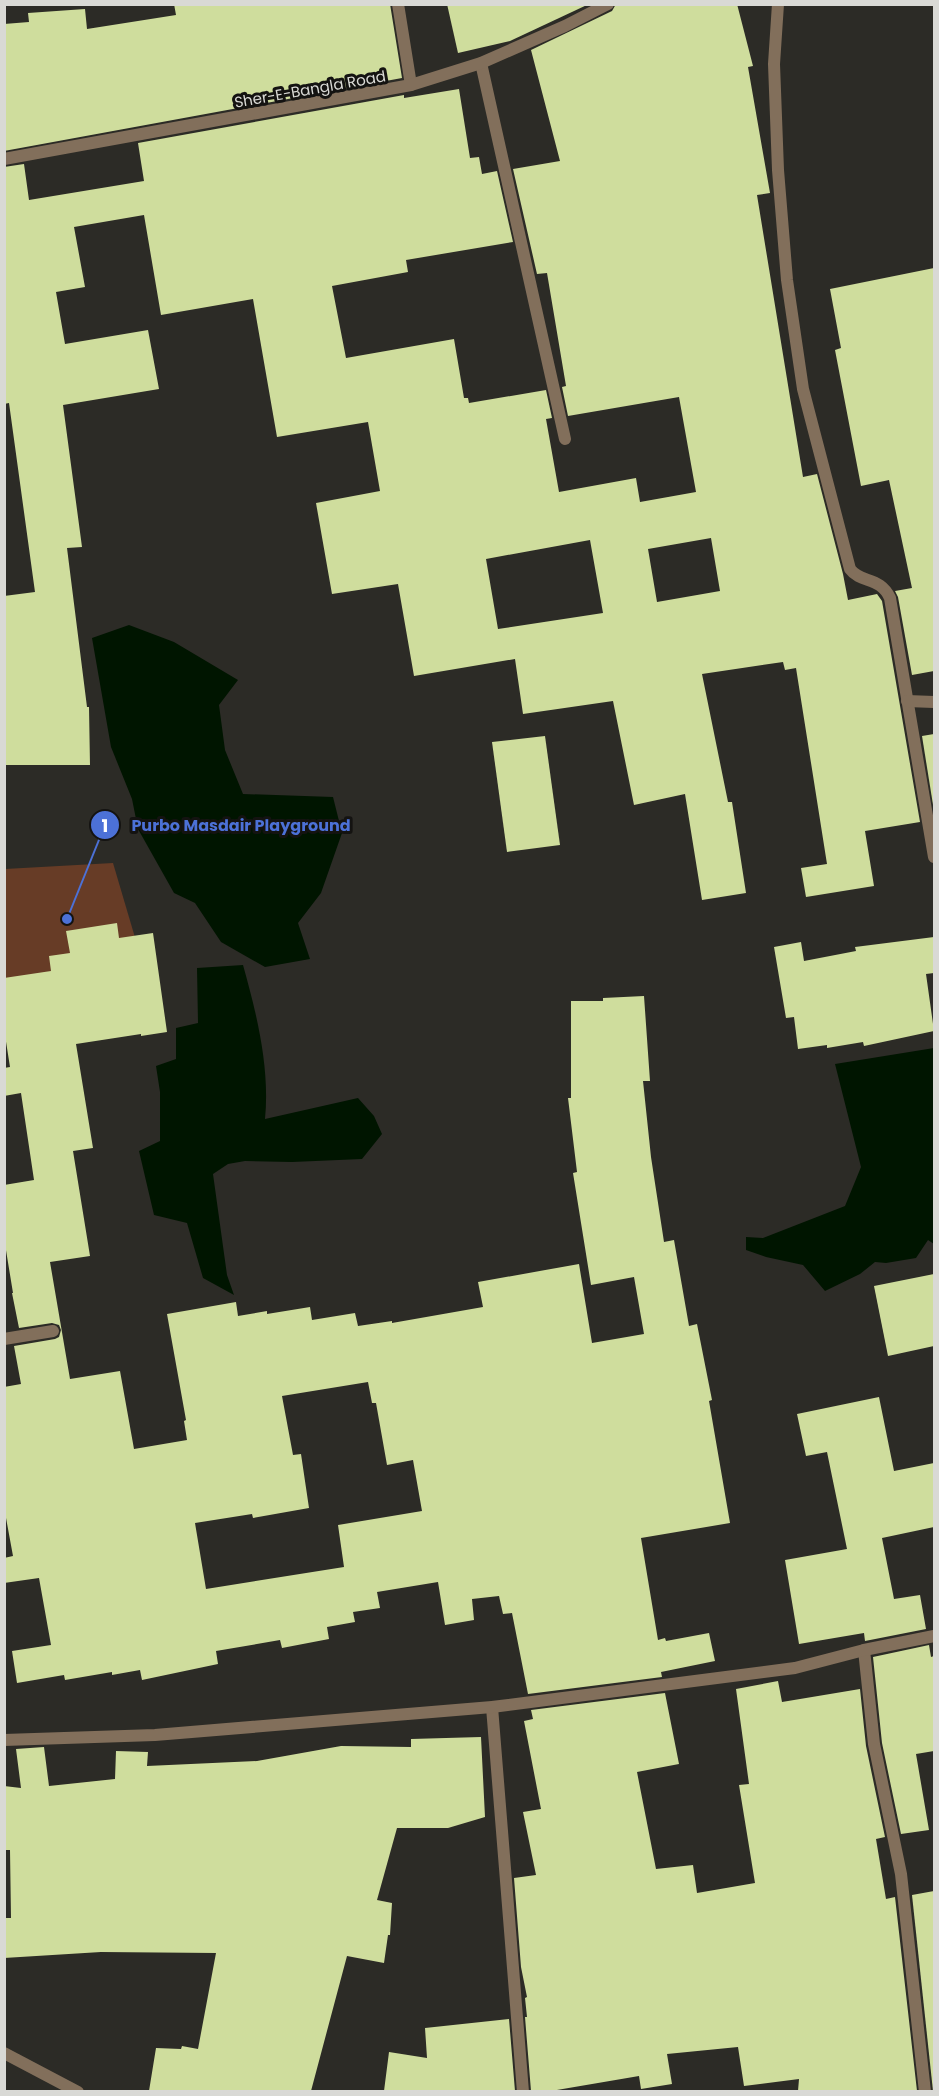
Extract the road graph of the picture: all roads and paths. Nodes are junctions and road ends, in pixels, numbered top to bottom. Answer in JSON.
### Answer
{"nodes":[{"id":1,"x":398,"y":4,"type":"edge"},
{"id":2,"x":608,"y":4,"type":"edge"},
{"id":3,"x":778,"y":4,"type":"edge"},
{"id":4,"x":481,"y":63,"type":"junction"},
{"id":5,"x":411,"y":85,"type":"junction"},
{"id":6,"x":4,"y":159,"type":"edge"},
{"id":7,"x":565,"y":439,"type":"dead end"},
{"id":8,"x":907,"y":701,"type":"junction"},
{"id":9,"x":934,"y":702,"type":"edge"},
{"id":10,"x":934,"y":857,"type":"edge"},
{"id":11,"x":53,"y":1331,"type":"dead end"},
{"id":12,"x":4,"y":1339,"type":"edge"},
{"id":13,"x":934,"y":1636,"type":"edge"},
{"id":14,"x":864,"y":1650,"type":"junction"},
{"id":15,"x":492,"y":1707,"type":"junction"},
{"id":16,"x":4,"y":1740,"type":"edge"},
{"id":17,"x":4,"y":2054,"type":"edge"},
{"id":18,"x":78,"y":2091,"type":"edge"},
{"id":19,"x":524,"y":2091,"type":"edge"},
{"id":20,"x":925,"y":2091,"type":"edge"}],
"edges":[{"from":1,"to":5,"type":"street"},
{"from":2,"to":4,"type":"street","name":"Sher-E-Bangla Road"},
{"from":3,"to":8,"type":"street"},
{"from":4,"to":5,"type":"street","name":"Sher-E-Bangla Road"},
{"from":4,"to":7,"type":"street"},
{"from":5,"to":6,"type":"street","name":"Sher-E-Bangla Road"},
{"from":8,"to":9,"type":"street"},
{"from":8,"to":10,"type":"street"},
{"from":11,"to":12,"type":"street"},
{"from":13,"to":14,"type":"street"},
{"from":14,"to":15,"type":"street"},
{"from":14,"to":20,"type":"street"},
{"from":15,"to":16,"type":"street"},
{"from":15,"to":19,"type":"street"},
{"from":17,"to":18,"type":"street"}]}
